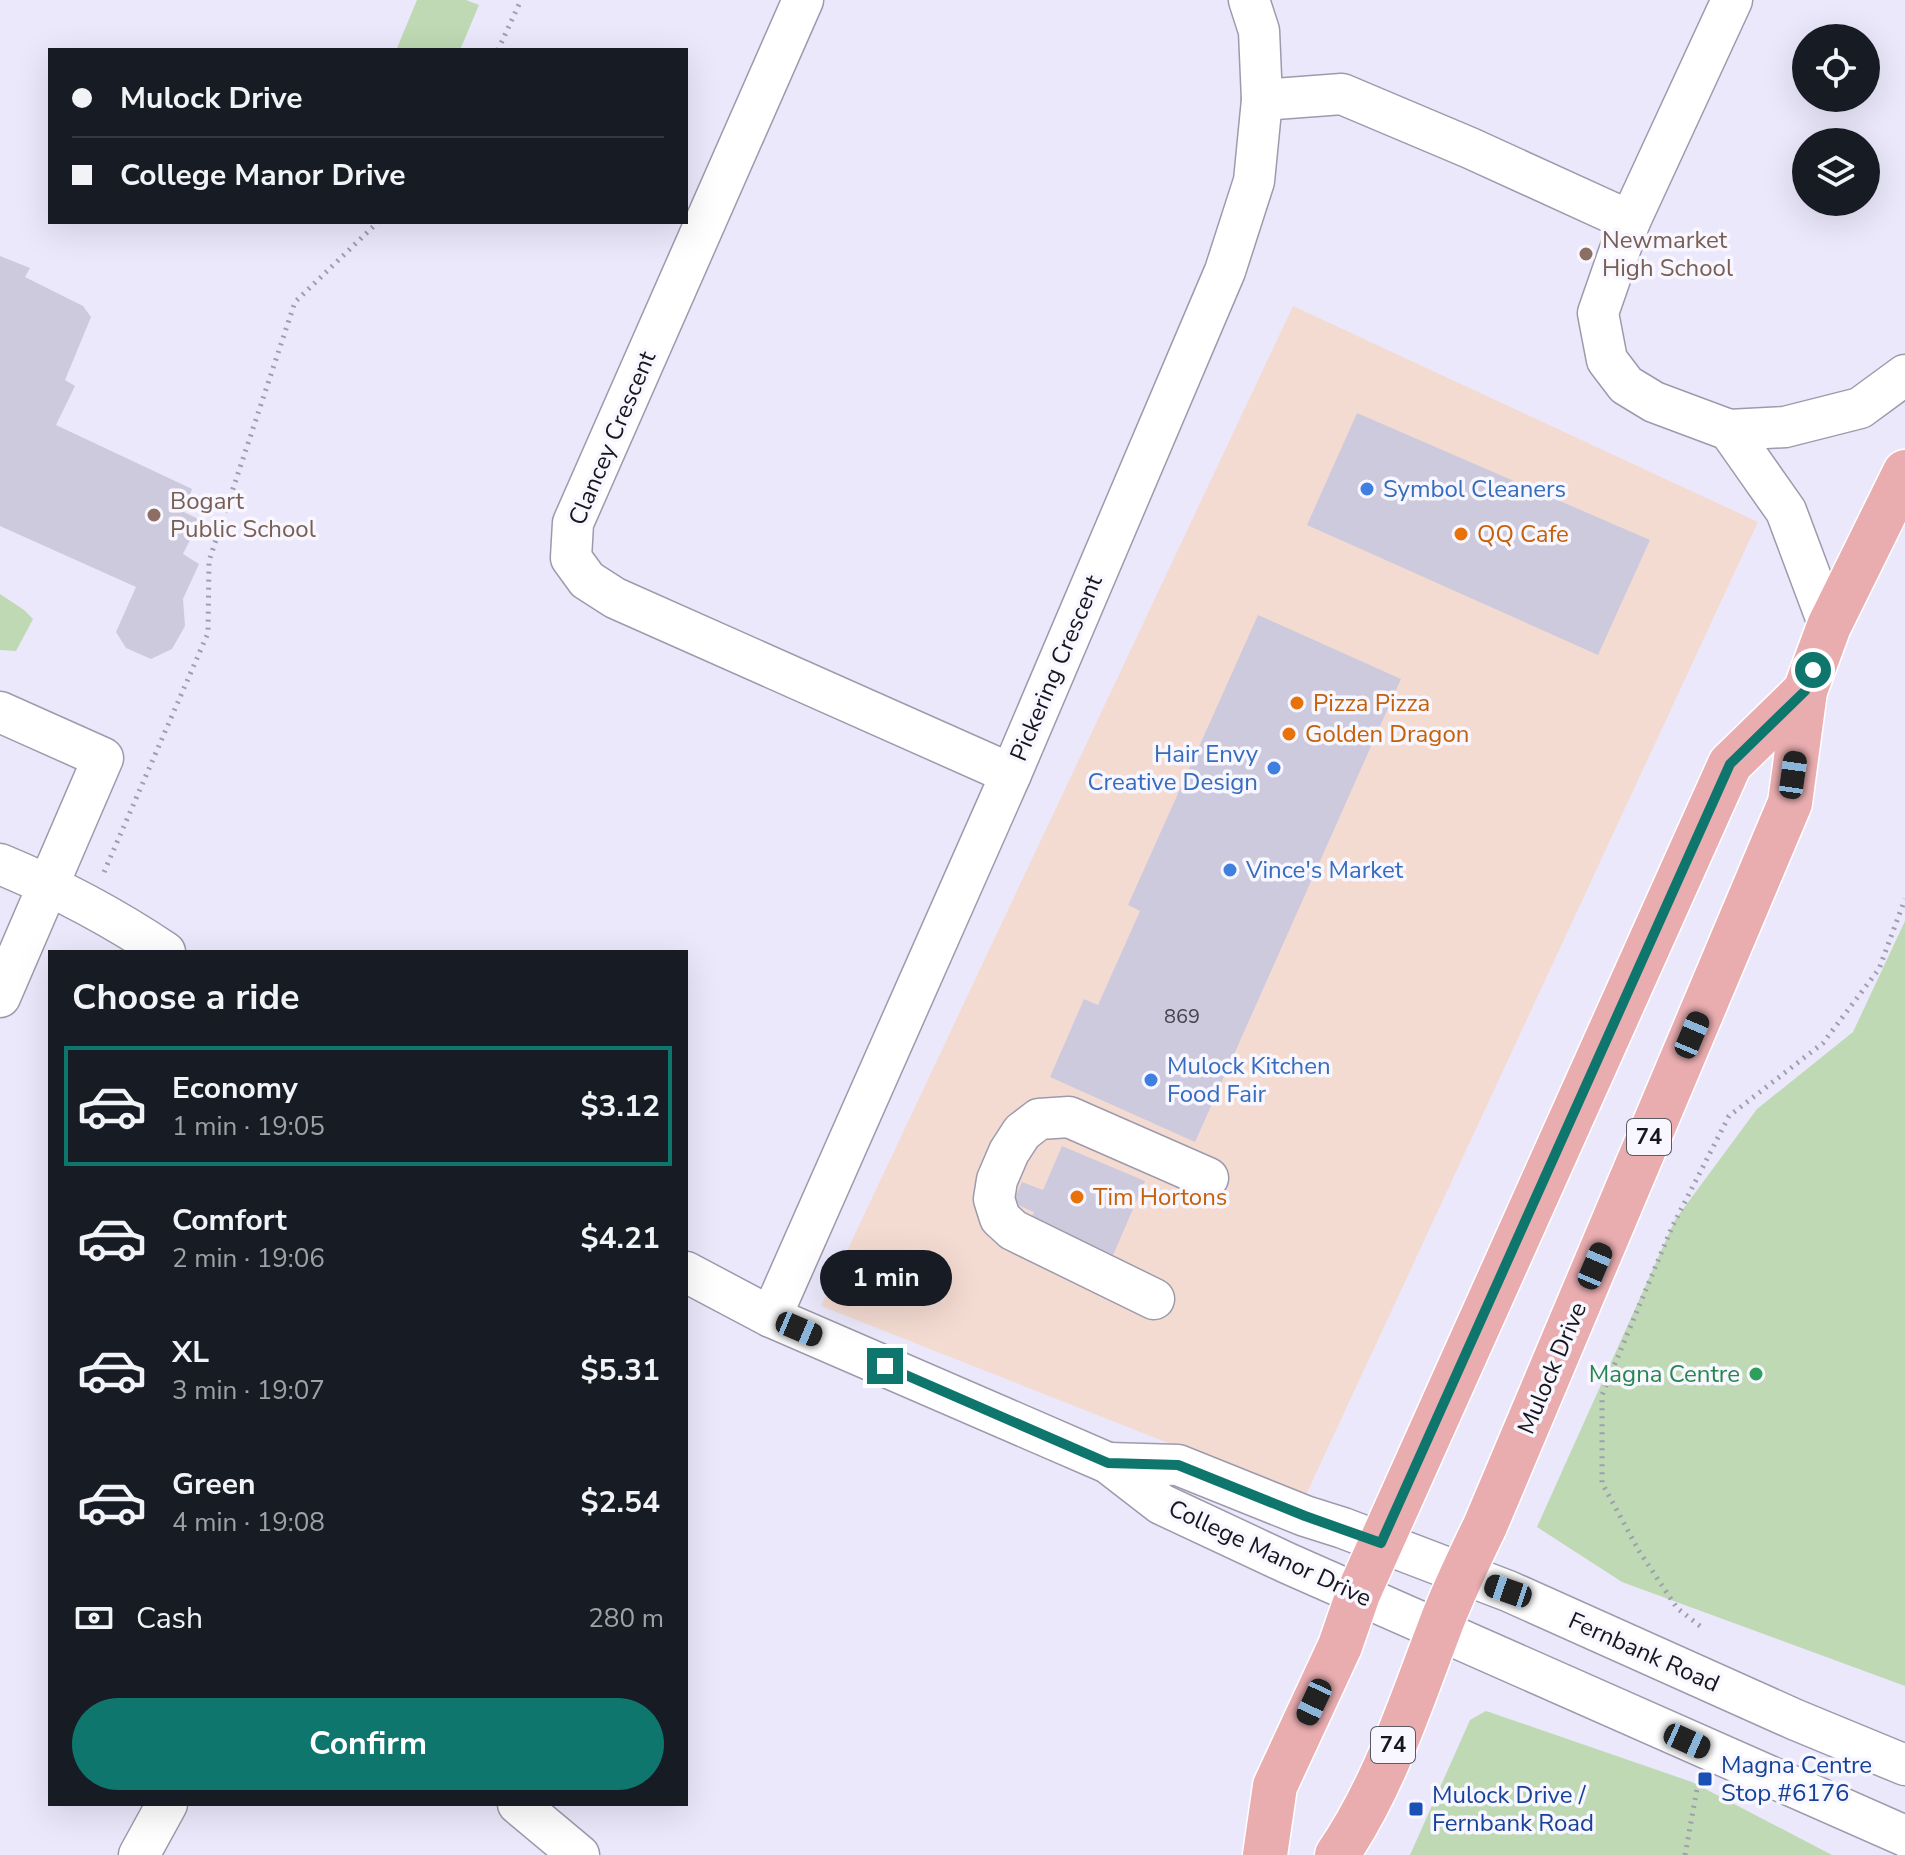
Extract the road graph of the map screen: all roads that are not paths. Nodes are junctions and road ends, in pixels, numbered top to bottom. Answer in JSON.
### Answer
{"nodes":[{"id":1,"x":803,"y":0,"type":"edge"},
{"id":2,"x":1249,"y":0,"type":"edge"},
{"id":3,"x":1732,"y":0,"type":"edge"},
{"id":4,"x":1262,"y":100,"type":"junction"},
{"id":5,"x":1630,"y":221,"type":"junction"},
{"id":6,"x":1905,"y":375,"type":"edge"},
{"id":7,"x":1729,"y":430,"type":"junction"},
{"id":8,"x":1905,"y":472,"type":"edge"},
{"id":9,"x":1829,"y":626,"type":"junction"},
{"id":10,"x":1805,"y":691,"type":"junction"},
{"id":11,"x":0,"y":712,"type":"edge"},
{"id":12,"x":1011,"y":774,"type":"junction"},
{"id":13,"x":0,"y":864,"type":"edge"},
{"id":14,"x":49,"y":884,"type":"junction"},
{"id":15,"x":162,"y":950,"type":"edge"},
{"id":16,"x":0,"y":997,"type":"edge"},
{"id":17,"x":1208,"y":1178,"type":"dead end"},
{"id":18,"x":688,"y":1273,"type":"edge"},
{"id":19,"x":1154,"y":1299,"type":"dead end"},
{"id":20,"x":771,"y":1317,"type":"junction"},
{"id":21,"x":1108,"y":1463,"type":"junction"},
{"id":22,"x":1381,"y":1543,"type":"junction"},
{"id":23,"x":1462,"y":1574,"type":"junction"},
{"id":24,"x":1358,"y":1594,"type":"junction"},
{"id":25,"x":1438,"y":1630,"type":"junction"},
{"id":26,"x":1905,"y":1765,"type":"edge"},
{"id":27,"x":166,"y":1806,"type":"edge"},
{"id":28,"x":520,"y":1806,"type":"edge"},
{"id":29,"x":1905,"y":1836,"type":"edge"},
{"id":30,"x":139,"y":1855,"type":"edge"},
{"id":31,"x":579,"y":1855,"type":"edge"},
{"id":32,"x":1265,"y":1855,"type":"edge"},
{"id":33,"x":1337,"y":1855,"type":"edge"}],
"edges":[{"from":1,"to":12,"type":"street","name":"Clancey Crescent"},
{"from":2,"to":4,"type":"street","name":"Pickering Crescent"},
{"from":3,"to":5,"type":"street"},
{"from":4,"to":5,"type":"street"},
{"from":4,"to":12,"type":"street","name":"Pickering Crescent"},
{"from":5,"to":7,"type":"street"},
{"from":6,"to":7,"type":"street"},
{"from":7,"to":9,"type":"street"},
{"from":8,"to":9,"type":"main road","name":"Mulock Drive","number":"74"},
{"from":9,"to":10,"type":"main road","name":"Mulock Drive","number":"74"},
{"from":10,"to":22,"type":"main road","name":"Mulock Drive","number":"74"},
{"from":10,"to":23,"type":"main road","name":"Mulock Drive","number":"74"},
{"from":11,"to":14,"type":"street"},
{"from":12,"to":20,"type":"street","name":"Pickering Crescent"},
{"from":13,"to":14,"type":"street"},
{"from":14,"to":15,"type":"street"},
{"from":14,"to":16,"type":"street"},
{"from":17,"to":19,"type":"street"},
{"from":18,"to":20,"type":"street","name":"College Manor Drive"},
{"from":20,"to":21,"type":"street","name":"College Manor Drive"},
{"from":21,"to":22,"type":"street","name":"College Manor Drive"},
{"from":21,"to":24,"type":"street","name":"College Manor Drive"},
{"from":22,"to":23,"type":"street","name":"Fernbank Road"},
{"from":22,"to":24,"type":"main road","name":"Mulock Drive","number":"74"},
{"from":23,"to":25,"type":"main road","name":"Mulock Drive","number":"74"},
{"from":23,"to":26,"type":"street","name":"Fernbank Road"},
{"from":24,"to":25,"type":"street","name":"College Manor Drive"},
{"from":24,"to":32,"type":"main road","name":"Mulock Drive","number":"74"},
{"from":25,"to":29,"type":"street"},
{"from":25,"to":33,"type":"main road","name":"Mulock Drive","number":"74"},
{"from":27,"to":30,"type":"street"},
{"from":28,"to":31,"type":"street"}]}
